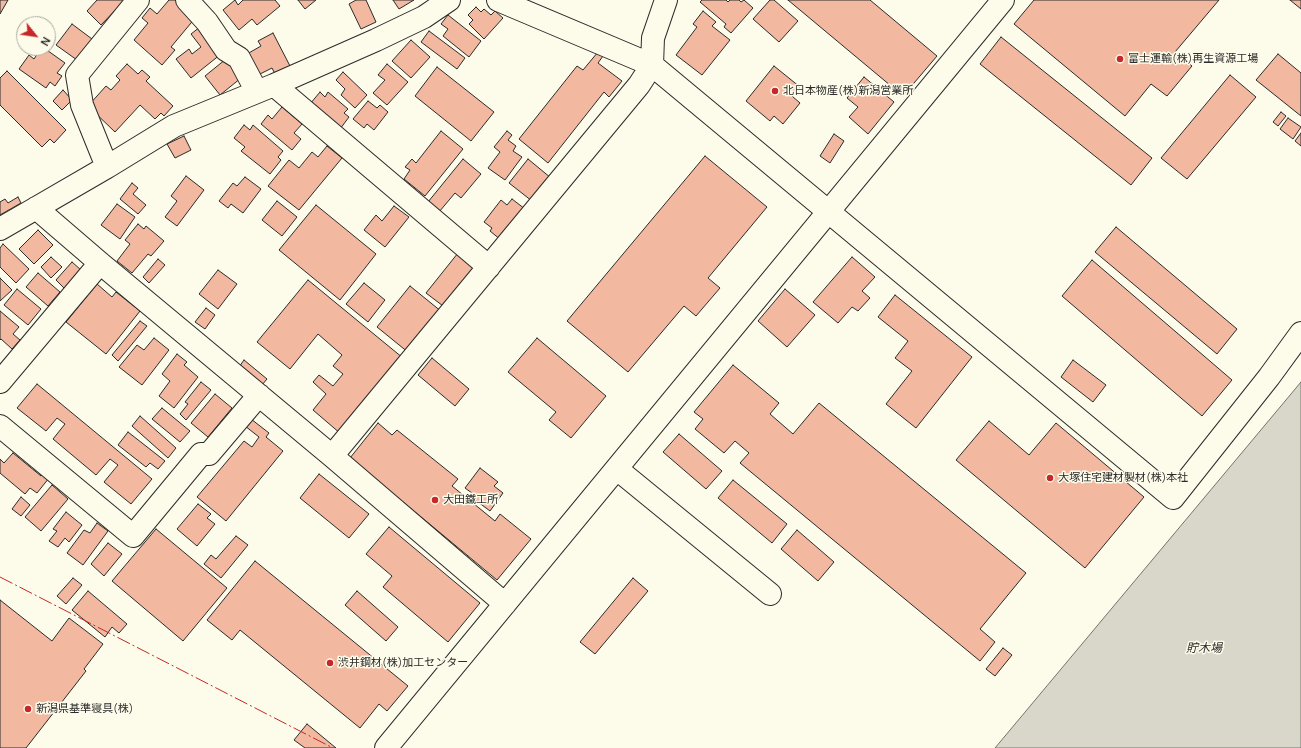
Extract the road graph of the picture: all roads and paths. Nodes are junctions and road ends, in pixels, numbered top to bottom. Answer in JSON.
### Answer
{"nodes":[{"id":1,"x":138,"y":0,"type":"edge"},
{"id":2,"x":187,"y":0,"type":"edge"},
{"id":3,"x":449,"y":0,"type":"edge"},
{"id":4,"x":498,"y":0,"type":"edge"},
{"id":5,"x":666,"y":0,"type":"edge"},
{"id":6,"x":1003,"y":0,"type":"edge"},
{"id":7,"x":652,"y":65,"type":"junction"},
{"id":8,"x":266,"y":89,"type":"junction"},
{"id":9,"x":107,"y":167,"type":"junction"},
{"id":10,"x":36,"y":208,"type":"junction"},
{"id":11,"x":829,"y":211,"type":"junction"},
{"id":12,"x":0,"y":228,"type":"edge"},
{"id":13,"x":100,"y":263,"type":"junction"},
{"id":14,"x":489,"y":267,"type":"junction"},
{"id":15,"x":1301,"y":333,"type":"edge"},
{"id":16,"x":0,"y":382,"type":"edge"},
{"id":17,"x":258,"y":395,"type":"junction"},
{"id":18,"x":0,"y":426,"type":"edge"},
{"id":19,"x":332,"y":456,"type":"junction"},
{"id":20,"x":616,"y":469,"type":"junction"},
{"id":21,"x":770,"y":594,"type":"dead end"},
{"id":22,"x":505,"y":604,"type":"junction"},
{"id":23,"x":386,"y":748,"type":"edge"}],
"edges":[{"from":1,"to":9,"type":"street"},
{"from":2,"to":8,"type":"street"},
{"from":3,"to":8,"type":"street"},
{"from":4,"to":7,"type":"street"},
{"from":5,"to":7,"type":"street"},
{"from":6,"to":11,"type":"street"},
{"from":7,"to":11,"type":"street"},
{"from":7,"to":14,"type":"street"},
{"from":8,"to":9,"type":"street"},
{"from":8,"to":14,"type":"street"},
{"from":9,"to":10,"type":"street"},
{"from":10,"to":12,"type":"street"},
{"from":10,"to":13,"type":"street"},
{"from":11,"to":15,"type":"street"},
{"from":11,"to":20,"type":"street"},
{"from":13,"to":16,"type":"street"},
{"from":13,"to":17,"type":"street"},
{"from":14,"to":19,"type":"street"},
{"from":17,"to":18,"type":"street"},
{"from":17,"to":19,"type":"street"},
{"from":19,"to":22,"type":"street"},
{"from":20,"to":21,"type":"street"},
{"from":20,"to":22,"type":"street"},
{"from":22,"to":23,"type":"street"}]}
